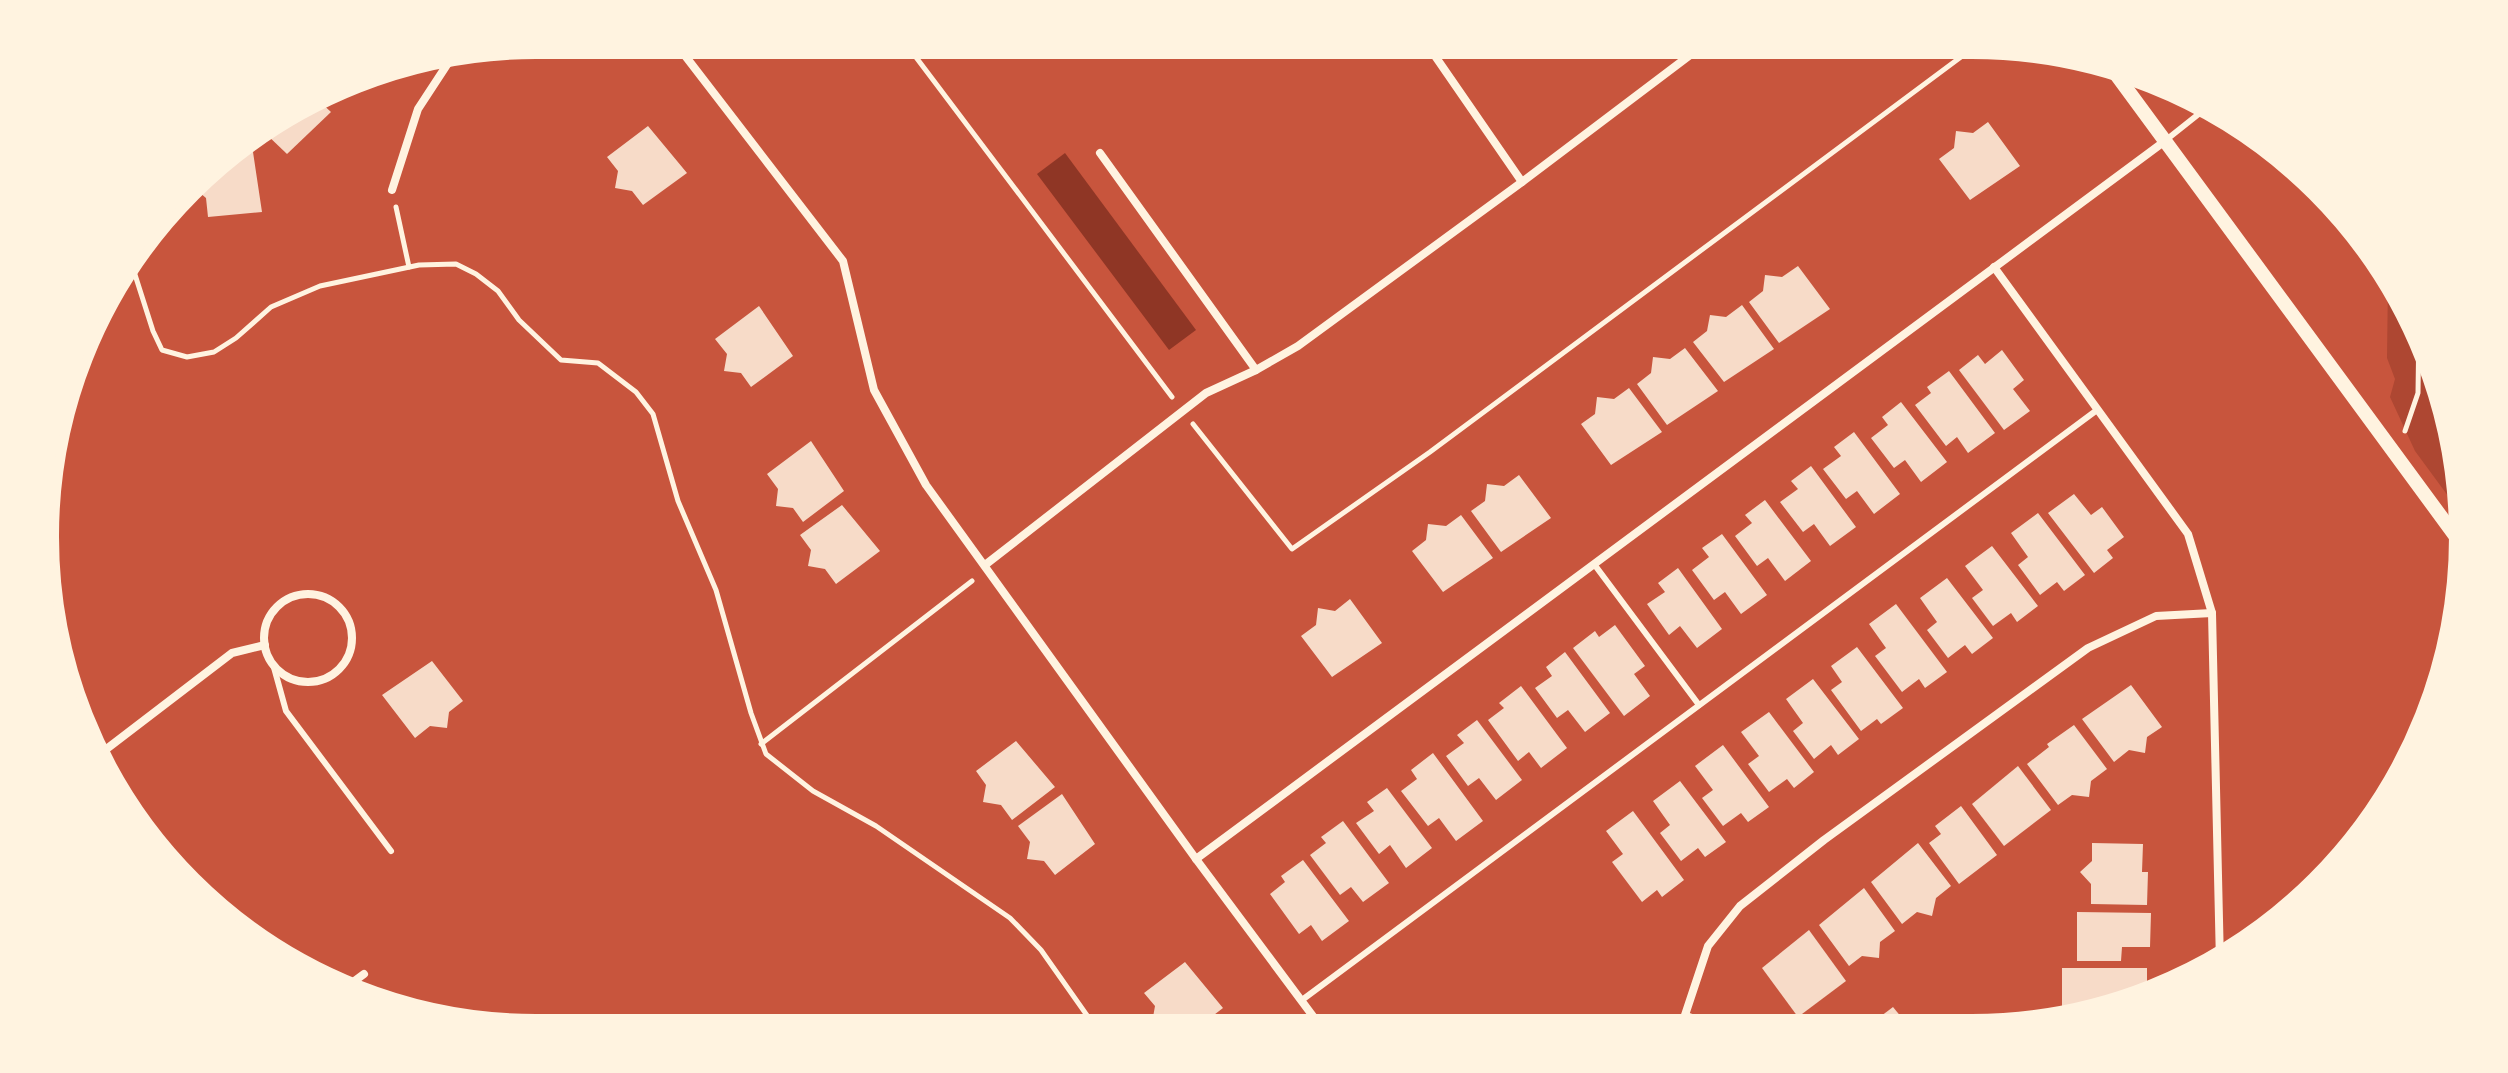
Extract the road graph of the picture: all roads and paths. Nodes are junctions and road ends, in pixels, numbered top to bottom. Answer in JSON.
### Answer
{"nodes":[{"id":1,"x":684,"y":54,"type":"edge"},
{"id":2,"x":914,"y":54,"type":"edge"},
{"id":3,"x":1434,"y":54,"type":"edge"},
{"id":4,"x":1691,"y":54,"type":"edge"},
{"id":5,"x":1965,"y":54,"type":"edge"},
{"id":6,"x":449,"y":62,"type":"edge"},
{"id":7,"x":2119,"y":77,"type":"edge"},
{"id":8,"x":2201,"y":112,"type":"edge"},
{"id":9,"x":2166,"y":140,"type":"junction"},
{"id":10,"x":1100,"y":153,"type":"dead end"},
{"id":11,"x":1522,"y":182,"type":"junction"},
{"id":12,"x":392,"y":190,"type":"joint"},
{"id":13,"x":409,"y":267,"type":"junction"},
{"id":14,"x":1994,"y":267,"type":"junction"},
{"id":15,"x":134,"y":270,"type":"edge"},
{"id":16,"x":2419,"y":356,"type":"edge"},
{"id":17,"x":1256,"y":370,"type":"junction"},
{"id":18,"x":2097,"y":410,"type":"junction"},
{"id":19,"x":1183,"y":411,"type":"junction"},
{"id":20,"x":2391,"y":450,"type":"junction"},
{"id":21,"x":2454,"y":534,"type":"edge"},
{"id":22,"x":1594,"y":564,"type":"junction"},
{"id":23,"x":986,"y":567,"type":"junction"},
{"id":24,"x":2212,"y":613,"type":"junction"},
{"id":25,"x":265,"y":645,"type":"junction"},
{"id":26,"x":273,"y":664,"type":"junction"},
{"id":27,"x":1699,"y":705,"type":"junction"},
{"id":28,"x":761,"y":744,"type":"junction"},
{"id":29,"x":104,"y":751,"type":"edge"},
{"id":30,"x":391,"y":851,"type":"dead end"},
{"id":31,"x":1196,"y":859,"type":"junction"},
{"id":32,"x":2220,"y":950,"type":"edge"},
{"id":33,"x":364,"y":974,"type":"dead end"},
{"id":34,"x":353,"y":982,"type":"edge"},
{"id":35,"x":1302,"y":1000,"type":"junction"},
{"id":36,"x":1686,"y":1016,"type":"junction"},
{"id":37,"x":1090,"y":1019,"type":"edge"},
{"id":38,"x":1315,"y":1019,"type":"edge"},
{"id":39,"x":1685,"y":1019,"type":"edge"},
{"id":40,"x":1695,"y":1019,"type":"edge"}],
"edges":[{"from":1,"to":23,"type":"street"},
{"from":2,"to":19,"type":"path"},
{"from":3,"to":11,"type":"street"},
{"from":4,"to":11,"type":"street"},
{"from":5,"to":19,"type":"path"},
{"from":6,"to":12,"type":"street"},
{"from":7,"to":9,"type":"street"},
{"from":8,"to":9,"type":"lane"},
{"from":9,"to":14,"type":"street"},
{"from":9,"to":20,"type":"street"},
{"from":10,"to":17,"type":"street"},
{"from":11,"to":17,"type":"street"},
{"from":12,"to":13,"type":"path"},
{"from":13,"to":15,"type":"path"},
{"from":13,"to":28,"type":"path"},
{"from":14,"to":18,"type":"street"},
{"from":14,"to":22,"type":"street"},
{"from":16,"to":20,"type":"path"},
{"from":17,"to":19,"type":"street"},
{"from":18,"to":24,"type":"street"},
{"from":18,"to":27,"type":"lane"},
{"from":19,"to":23,"type":"street"},
{"from":20,"to":21,"type":"street"},
{"from":22,"to":27,"type":"lane"},
{"from":22,"to":31,"type":"street"},
{"from":23,"to":28,"type":"path"},
{"from":23,"to":31,"type":"street"},
{"from":24,"to":32,"type":"street"},
{"from":24,"to":36,"type":"street"},
{"from":25,"to":26,"type":"street"},
{"from":25,"to":26,"type":"street"},
{"from":25,"to":29,"type":"street"},
{"from":26,"to":30,"type":"lane"},
{"from":27,"to":35,"type":"lane"},
{"from":28,"to":37,"type":"path"},
{"from":31,"to":35,"type":"street"},
{"from":33,"to":34,"type":"street"},
{"from":35,"to":38,"type":"street"},
{"from":36,"to":39,"type":"street"},
{"from":36,"to":40,"type":"street"}]}
